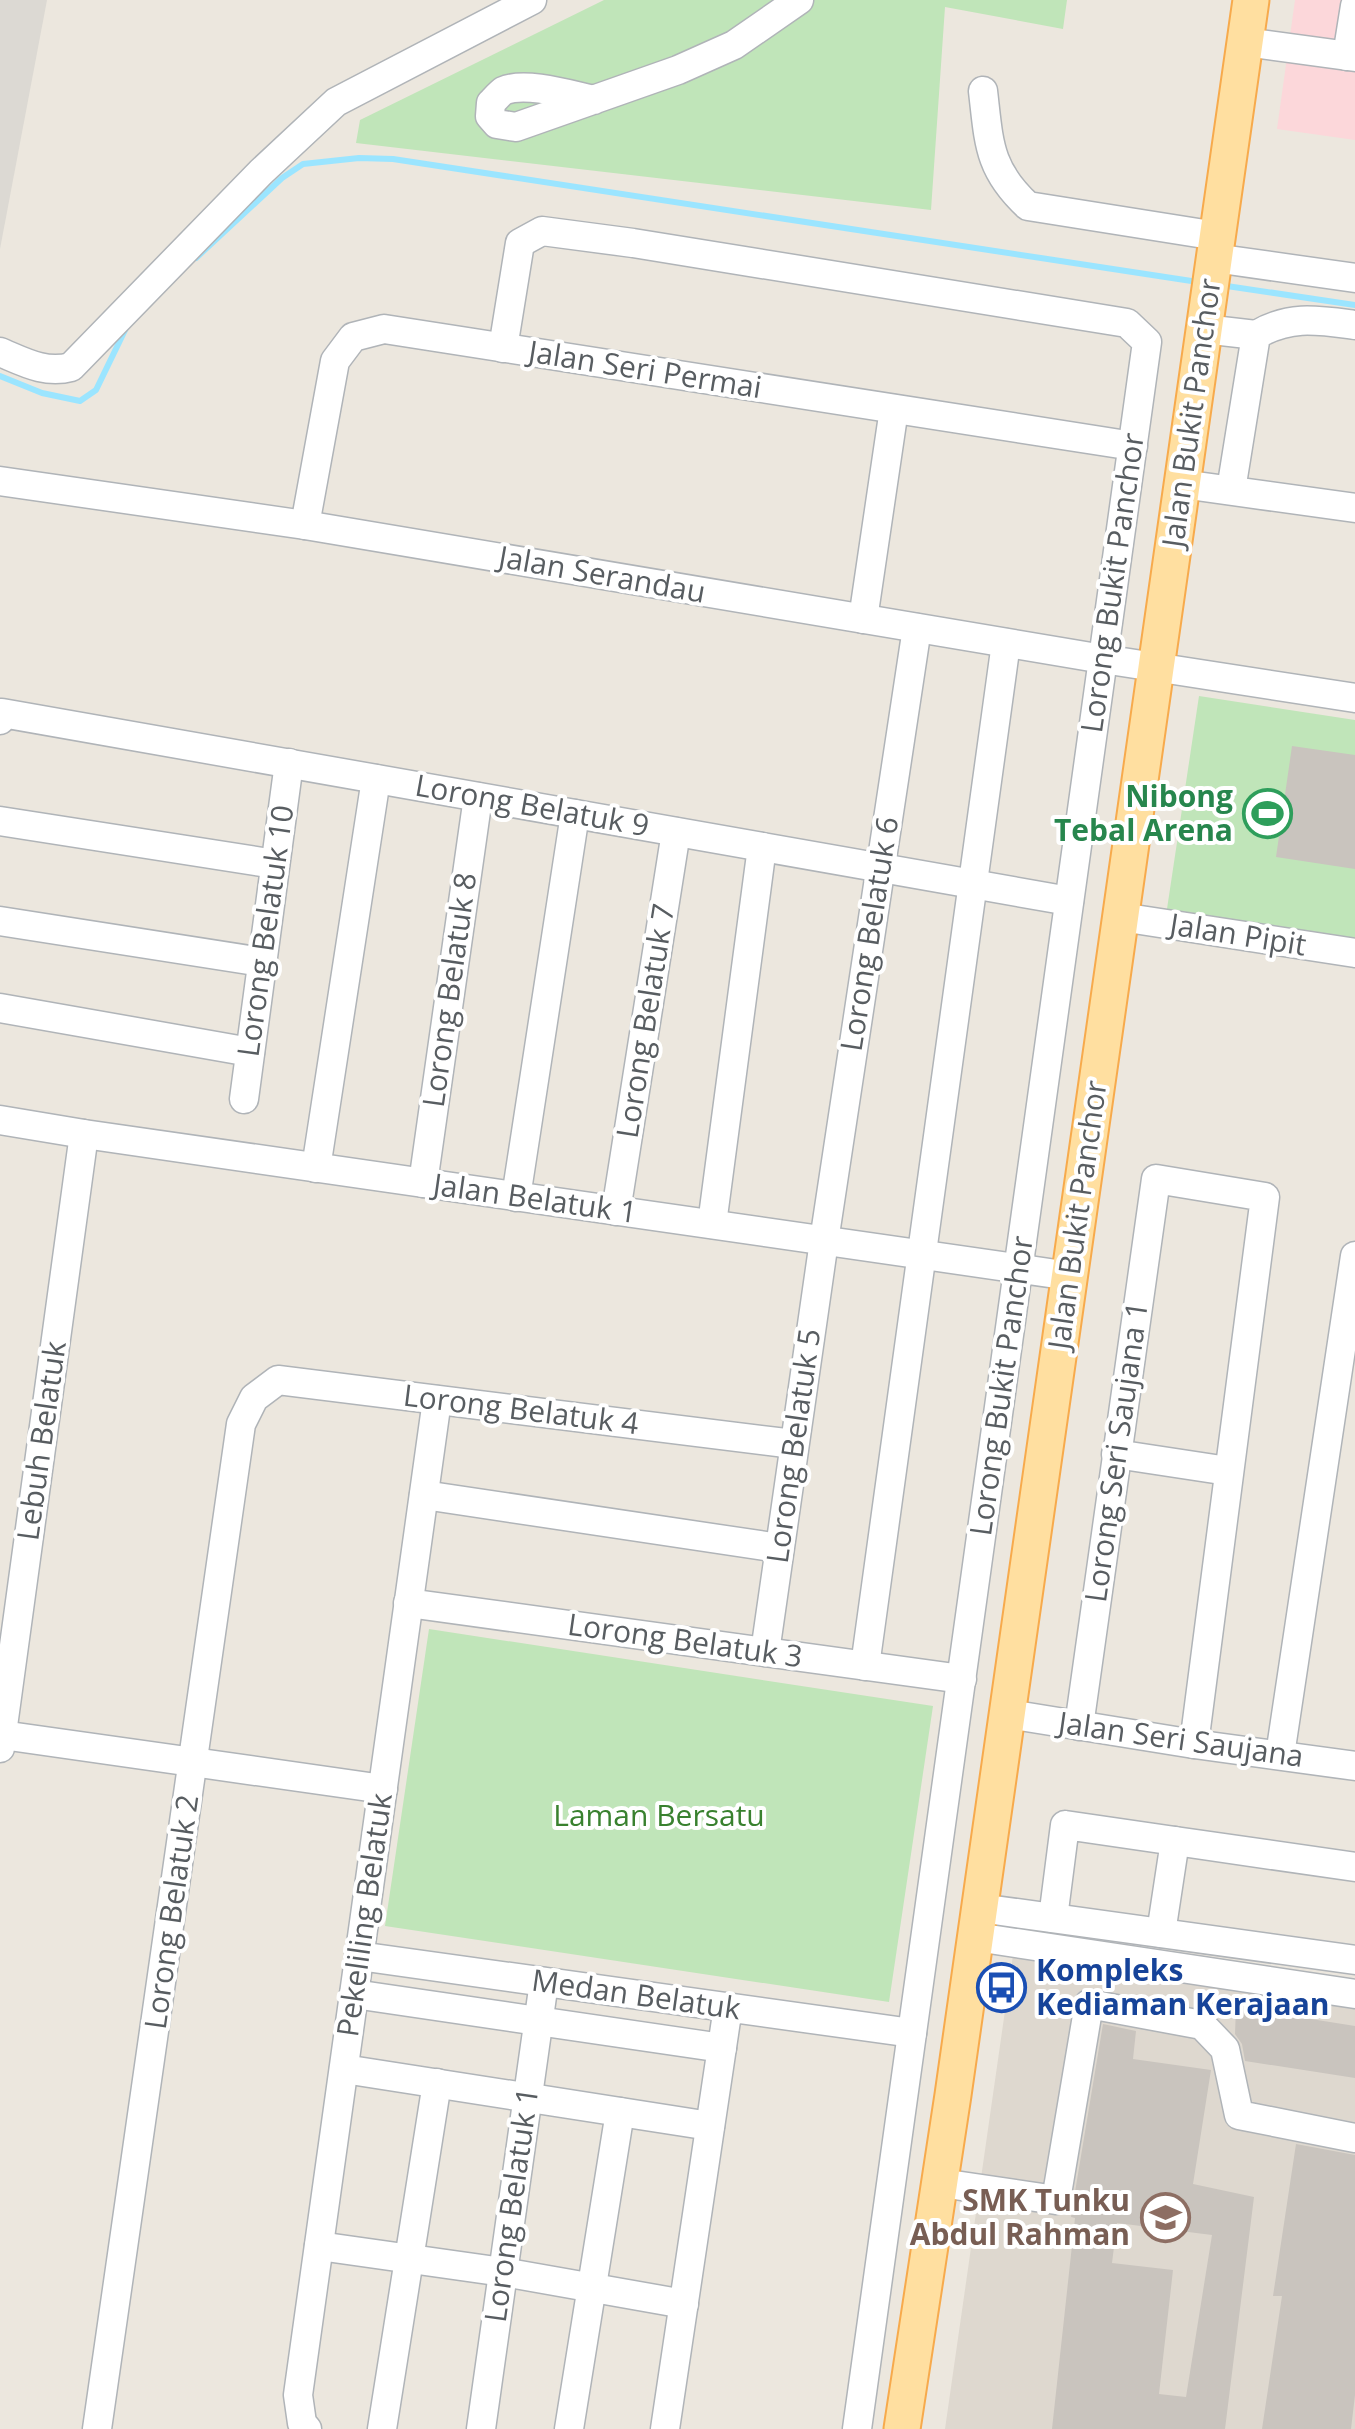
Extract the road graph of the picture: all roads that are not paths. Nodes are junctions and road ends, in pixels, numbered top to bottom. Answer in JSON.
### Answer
{"nodes":[{"id":1,"x":532,"y":0,"type":"edge"},
{"id":2,"x":799,"y":0,"type":"edge"},
{"id":3,"x":1251,"y":0,"type":"edge"},
{"id":4,"x":1355,"y":6,"type":"edge"},
{"id":5,"x":1245,"y":42,"type":"junction"},
{"id":6,"x":1351,"y":57,"type":"edge"},
{"id":7,"x":983,"y":91,"type":"dead end"},
{"id":8,"x":594,"y":100,"type":"dead end"},
{"id":9,"x":1215,"y":247,"type":"junction"},
{"id":10,"x":1355,"y":278,"type":"edge"},
{"id":11,"x":1355,"y":326,"type":"edge"},
{"id":12,"x":1204,"y":329,"type":"junction"},
{"id":13,"x":1256,"y":335,"type":"junction"},
{"id":14,"x":503,"y":348,"type":"junction"},
{"id":15,"x":0,"y":352,"type":"edge"},
{"id":16,"x":894,"y":409,"type":"junction"},
{"id":17,"x":1132,"y":446,"type":"junction"},
{"id":18,"x":0,"y":481,"type":"edge"},
{"id":19,"x":1182,"y":484,"type":"junction"},
{"id":20,"x":1231,"y":490,"type":"junction"},
{"id":21,"x":1355,"y":508,"type":"edge"},
{"id":22,"x":306,"y":525,"type":"junction"},
{"id":23,"x":863,"y":619,"type":"junction"},
{"id":24,"x":918,"y":628,"type":"junction"},
{"id":25,"x":1006,"y":643,"type":"junction"},
{"id":26,"x":1103,"y":660,"type":"junction"},
{"id":27,"x":1156,"y":667,"type":"junction"},
{"id":28,"x":1355,"y":698,"type":"edge"},
{"id":29,"x":1,"y":716,"type":"edge"},
{"id":30,"x":288,"y":763,"type":"junction"},
{"id":31,"x":376,"y":779,"type":"junction"},
{"id":32,"x":478,"y":796,"type":"junction"},
{"id":33,"x":575,"y":814,"type":"junction"},
{"id":34,"x":0,"y":821,"type":"edge"},
{"id":35,"x":676,"y":832,"type":"junction"},
{"id":36,"x":762,"y":847,"type":"junction"},
{"id":37,"x":275,"y":864,"type":"junction"},
{"id":38,"x":880,"y":868,"type":"junction"},
{"id":39,"x":972,"y":884,"type":"junction"},
{"id":40,"x":1070,"y":901,"type":"junction"},
{"id":41,"x":1120,"y":917,"type":"junction"},
{"id":42,"x":0,"y":921,"type":"edge"},
{"id":43,"x":1355,"y":953,"type":"edge"},
{"id":44,"x":262,"y":962,"type":"junction"},
{"id":45,"x":0,"y":1008,"type":"edge"},
{"id":46,"x":250,"y":1052,"type":"junction"},
{"id":47,"x":244,"y":1099,"type":"dead end"},
{"id":48,"x":0,"y":1120,"type":"edge"},
{"id":49,"x":84,"y":1134,"type":"junction"},
{"id":50,"x":316,"y":1168,"type":"junction"},
{"id":51,"x":422,"y":1183,"type":"junction"},
{"id":52,"x":516,"y":1197,"type":"junction"},
{"id":53,"x":616,"y":1211,"type":"junction"},
{"id":54,"x":712,"y":1224,"type":"junction"},
{"id":55,"x":824,"y":1241,"type":"junction"},
{"id":56,"x":922,"y":1255,"type":"junction"},
{"id":57,"x":1355,"y":1256,"type":"edge"},
{"id":58,"x":1018,"y":1269,"type":"junction"},
{"id":59,"x":1070,"y":1276,"type":"junction"},
{"id":60,"x":254,"y":1398,"type":"joint"},
{"id":61,"x":438,"y":1400,"type":"junction"},
{"id":62,"x":794,"y":1444,"type":"junction"},
{"id":63,"x":1116,"y":1454,"type":"junction"},
{"id":64,"x":1228,"y":1470,"type":"junction"},
{"id":65,"x":424,"y":1495,"type":"junction"},
{"id":66,"x":780,"y":1548,"type":"junction"},
{"id":67,"x":408,"y":1603,"type":"junction"},
{"id":68,"x":765,"y":1652,"type":"junction"},
{"id":69,"x":865,"y":1666,"type":"junction"},
{"id":70,"x":962,"y":1679,"type":"junction"},
{"id":71,"x":1008,"y":1714,"type":"junction"},
{"id":72,"x":1079,"y":1726,"type":"junction"},
{"id":73,"x":1,"y":1742,"type":"edge"},
{"id":74,"x":1194,"y":1744,"type":"junction"},
{"id":75,"x":1280,"y":1755,"type":"junction"},
{"id":76,"x":193,"y":1762,"type":"junction"},
{"id":77,"x":1355,"y":1766,"type":"edge"},
{"id":78,"x":383,"y":1789,"type":"junction"},
{"id":79,"x":1175,"y":1841,"type":"junction"},
{"id":80,"x":1355,"y":1867,"type":"edge"},
{"id":81,"x":1053,"y":1918,"type":"junction"},
{"id":82,"x":978,"y":1922,"type":"junction"},
{"id":83,"x":1161,"y":1933,"type":"junction"},
{"id":84,"x":359,"y":1956,"type":"junction"},
{"id":85,"x":1355,"y":1960,"type":"edge"},
{"id":86,"x":544,"y":1982,"type":"junction"},
{"id":87,"x":354,"y":1994,"type":"junction"},
{"id":88,"x":1355,"y":1994,"type":"edge"},
{"id":89,"x":728,"y":2007,"type":"junction"},
{"id":90,"x":538,"y":2022,"type":"junction"},
{"id":91,"x":912,"y":2032,"type":"junction"},
{"id":92,"x":722,"y":2048,"type":"junction"},
{"id":93,"x":344,"y":2069,"type":"junction"},
{"id":94,"x":437,"y":2084,"type":"junction"},
{"id":95,"x":528,"y":2098,"type":"junction"},
{"id":96,"x":620,"y":2112,"type":"junction"},
{"id":97,"x":710,"y":2126,"type":"junction"},
{"id":98,"x":1355,"y":2138,"type":"edge"},
{"id":99,"x":941,"y":2183,"type":"junction"},
{"id":100,"x":318,"y":2246,"type":"junction"},
{"id":101,"x":410,"y":2260,"type":"junction"},
{"id":102,"x":503,"y":2272,"type":"junction"},
{"id":103,"x":592,"y":2288,"type":"junction"},
{"id":104,"x":684,"y":2304,"type":"junction"},
{"id":105,"x":97,"y":2429,"type":"edge"},
{"id":106,"x":307,"y":2429,"type":"edge"},
{"id":107,"x":382,"y":2429,"type":"edge"},
{"id":108,"x":481,"y":2429,"type":"edge"},
{"id":109,"x":569,"y":2429,"type":"edge"},
{"id":110,"x":664,"y":2429,"type":"edge"},
{"id":111,"x":857,"y":2429,"type":"edge"},
{"id":112,"x":902,"y":2429,"type":"edge"}],
"edges":[{"from":1,"to":15,"type":"street"},
{"from":2,"to":8,"type":"street"},
{"from":3,"to":5,"type":"main road","name":"Jalan Bukit Panchor"},
{"from":4,"to":6,"type":"street"},
{"from":5,"to":6,"type":"street"},
{"from":5,"to":9,"type":"main road","name":"Jalan Bukit Panchor"},
{"from":7,"to":9,"type":"street"},
{"from":9,"to":10,"type":"street"},
{"from":9,"to":12,"type":"main road","name":"Jalan Bukit Panchor"},
{"from":11,"to":13,"type":"street"},
{"from":12,"to":13,"type":"street"},
{"from":12,"to":19,"type":"main road","name":"Jalan Bukit Panchor"},
{"from":13,"to":20,"type":"street"},
{"from":14,"to":16,"type":"street","name":"Jalan Seri Permai"},
{"from":14,"to":17,"type":"street","name":"Lorong Bukit Panchor"},
{"from":14,"to":22,"type":"street","name":"Jalan Seri Permai"},
{"from":16,"to":17,"type":"street","name":"Jalan Seri Permai"},
{"from":16,"to":23,"type":"street"},
{"from":17,"to":26,"type":"street","name":"Lorong Bukit Panchor"},
{"from":18,"to":22,"type":"street","name":"Jalan Serandau"},
{"from":19,"to":20,"type":"street"},
{"from":19,"to":27,"type":"main road","name":"Jalan Bukit Panchor"},
{"from":20,"to":21,"type":"street"},
{"from":22,"to":23,"type":"street","name":"Jalan Serandau"},
{"from":23,"to":24,"type":"street","name":"Jalan Serandau"},
{"from":24,"to":25,"type":"street","name":"Jalan Serandau"},
{"from":24,"to":38,"type":"street","name":"Lorong Belatuk 6"},
{"from":25,"to":26,"type":"street","name":"Jalan Serandau"},
{"from":25,"to":39,"type":"street"},
{"from":26,"to":27,"type":"street","name":"Jalan Serandau"},
{"from":26,"to":40,"type":"street","name":"Lorong Bukit Panchor"},
{"from":27,"to":28,"type":"street","name":"Jalan Serandau"},
{"from":27,"to":41,"type":"main road","name":"Jalan Bukit Panchor"},
{"from":29,"to":30,"type":"street","name":"Lorong Belatuk 9"},
{"from":30,"to":31,"type":"street","name":"Lorong Belatuk 9"},
{"from":30,"to":37,"type":"street","name":"Lorong Belatuk 10"},
{"from":31,"to":32,"type":"street","name":"Lorong Belatuk 9"},
{"from":31,"to":50,"type":"street"},
{"from":32,"to":33,"type":"street","name":"Lorong Belatuk 9"},
{"from":32,"to":51,"type":"street","name":"Lorong Belatuk 8"},
{"from":33,"to":35,"type":"street","name":"Lorong Belatuk 9"},
{"from":33,"to":52,"type":"street"},
{"from":34,"to":37,"type":"street"},
{"from":35,"to":36,"type":"street","name":"Lorong Belatuk 9"},
{"from":35,"to":53,"type":"street","name":"Lorong Belatuk 7"},
{"from":36,"to":38,"type":"street","name":"Lorong Belatuk 9"},
{"from":36,"to":54,"type":"street"},
{"from":37,"to":44,"type":"street","name":"Lorong Belatuk 10"},
{"from":38,"to":39,"type":"street","name":"Lorong Belatuk 9"},
{"from":38,"to":55,"type":"street","name":"Lorong Belatuk 6"},
{"from":39,"to":40,"type":"street","name":"Lorong Belatuk 9"},
{"from":39,"to":56,"type":"street"},
{"from":40,"to":58,"type":"street","name":"Lorong Bukit Panchor"},
{"from":41,"to":43,"type":"street","name":"Jalan Pipit"},
{"from":41,"to":59,"type":"main road","name":"Jalan Bukit Panchor"},
{"from":42,"to":44,"type":"street"},
{"from":44,"to":46,"type":"street","name":"Lorong Belatuk 10"},
{"from":45,"to":46,"type":"street"},
{"from":46,"to":47,"type":"street","name":"Lorong Belatuk 10"},
{"from":48,"to":49,"type":"street","name":"Jalan Belatuk 1"},
{"from":49,"to":50,"type":"street","name":"Jalan Belatuk 1"},
{"from":49,"to":73,"type":"street","name":"Lebuh Belatuk"},
{"from":50,"to":51,"type":"street","name":"Jalan Belatuk 1"},
{"from":51,"to":52,"type":"street","name":"Jalan Belatuk 1"},
{"from":52,"to":53,"type":"street","name":"Jalan Belatuk 1"},
{"from":53,"to":54,"type":"street","name":"Jalan Belatuk 1"},
{"from":54,"to":55,"type":"street","name":"Jalan Belatuk 1"},
{"from":55,"to":56,"type":"street","name":"Jalan Belatuk 1"},
{"from":55,"to":62,"type":"street","name":"Lorong Belatuk 5"},
{"from":56,"to":58,"type":"street","name":"Jalan Belatuk 1"},
{"from":56,"to":69,"type":"street"},
{"from":57,"to":75,"type":"street"},
{"from":58,"to":59,"type":"street","name":"Jalan Belatuk 1"},
{"from":58,"to":70,"type":"street","name":"Lorong Bukit Panchor"},
{"from":59,"to":71,"type":"main road","name":"Jalan Bukit Panchor"},
{"from":60,"to":61,"type":"street","name":"Lorong Belatuk 4"},
{"from":60,"to":76,"type":"street","name":"Lorong Belatuk 2"},
{"from":61,"to":62,"type":"street","name":"Lorong Belatuk 4"},
{"from":61,"to":65,"type":"street","name":"Pekeliling Belatuk"},
{"from":62,"to":66,"type":"street","name":"Lorong Belatuk 5"},
{"from":63,"to":64,"type":"street"},
{"from":63,"to":64,"type":"street","name":"Lorong Seri Saujana 1"},
{"from":63,"to":72,"type":"street","name":"Lorong Seri Saujana 1"},
{"from":64,"to":74,"type":"street"},
{"from":65,"to":66,"type":"street"},
{"from":65,"to":67,"type":"street","name":"Pekeliling Belatuk"},
{"from":66,"to":68,"type":"street","name":"Lorong Belatuk 5"},
{"from":67,"to":68,"type":"street","name":"Lorong Belatuk 3"},
{"from":67,"to":78,"type":"street","name":"Pekeliling Belatuk"},
{"from":68,"to":69,"type":"street","name":"Lorong Belatuk 3"},
{"from":69,"to":70,"type":"street","name":"Lorong Belatuk 3"},
{"from":70,"to":91,"type":"street","name":"Lorong Bukit Panchor"},
{"from":71,"to":72,"type":"street","name":"Jalan Seri Saujana"},
{"from":71,"to":82,"type":"main road","name":"Jalan Bukit Panchor"},
{"from":72,"to":74,"type":"street","name":"Jalan Seri Saujana"},
{"from":73,"to":76,"type":"street"},
{"from":74,"to":75,"type":"street","name":"Jalan Seri Saujana"},
{"from":75,"to":77,"type":"street","name":"Jalan Seri Saujana"},
{"from":76,"to":78,"type":"street"},
{"from":76,"to":105,"type":"street","name":"Lorong Belatuk 2"},
{"from":78,"to":84,"type":"street","name":"Pekeliling Belatuk"},
{"from":79,"to":80,"type":"street"},
{"from":79,"to":81,"type":"street"},
{"from":79,"to":83,"type":"street"},
{"from":81,"to":82,"type":"street"},
{"from":81,"to":83,"type":"street"},
{"from":82,"to":88,"type":"street"},
{"from":82,"to":99,"type":"main road","name":"Jalan Bukit Panchor"},
{"from":83,"to":85,"type":"street"},
{"from":84,"to":86,"type":"street","name":"Medan Belatuk"},
{"from":84,"to":87,"type":"street","name":"Pekeliling Belatuk"},
{"from":86,"to":89,"type":"street","name":"Medan Belatuk"},
{"from":86,"to":90,"type":"street","name":"Lorong Belatuk 1"},
{"from":87,"to":90,"type":"street","name":"Medan Belatuk"},
{"from":87,"to":93,"type":"street","name":"Pekeliling Belatuk"},
{"from":89,"to":91,"type":"street","name":"Medan Belatuk"},
{"from":89,"to":92,"type":"street"},
{"from":90,"to":92,"type":"street","name":"Medan Belatuk"},
{"from":90,"to":95,"type":"street","name":"Lorong Belatuk 1"},
{"from":91,"to":111,"type":"street","name":"Lorong Bukit Panchor"},
{"from":92,"to":97,"type":"street"},
{"from":93,"to":94,"type":"street"},
{"from":93,"to":100,"type":"street","name":"Pekeliling Belatuk"},
{"from":94,"to":95,"type":"street"},
{"from":94,"to":101,"type":"street"},
{"from":95,"to":96,"type":"street"},
{"from":95,"to":102,"type":"street","name":"Lorong Belatuk 1"},
{"from":96,"to":97,"type":"street"},
{"from":96,"to":103,"type":"street"},
{"from":97,"to":104,"type":"street"},
{"from":98,"to":99,"type":"street"},
{"from":99,"to":112,"type":"main road","name":"Jalan Bukit Panchor"},
{"from":100,"to":101,"type":"street"},
{"from":100,"to":106,"type":"street","name":"Pekeliling Belatuk"},
{"from":101,"to":102,"type":"street"},
{"from":101,"to":107,"type":"street"},
{"from":102,"to":103,"type":"street"},
{"from":102,"to":108,"type":"street","name":"Lorong Belatuk 1"},
{"from":103,"to":104,"type":"street"},
{"from":103,"to":109,"type":"street"},
{"from":104,"to":110,"type":"street"}]}
